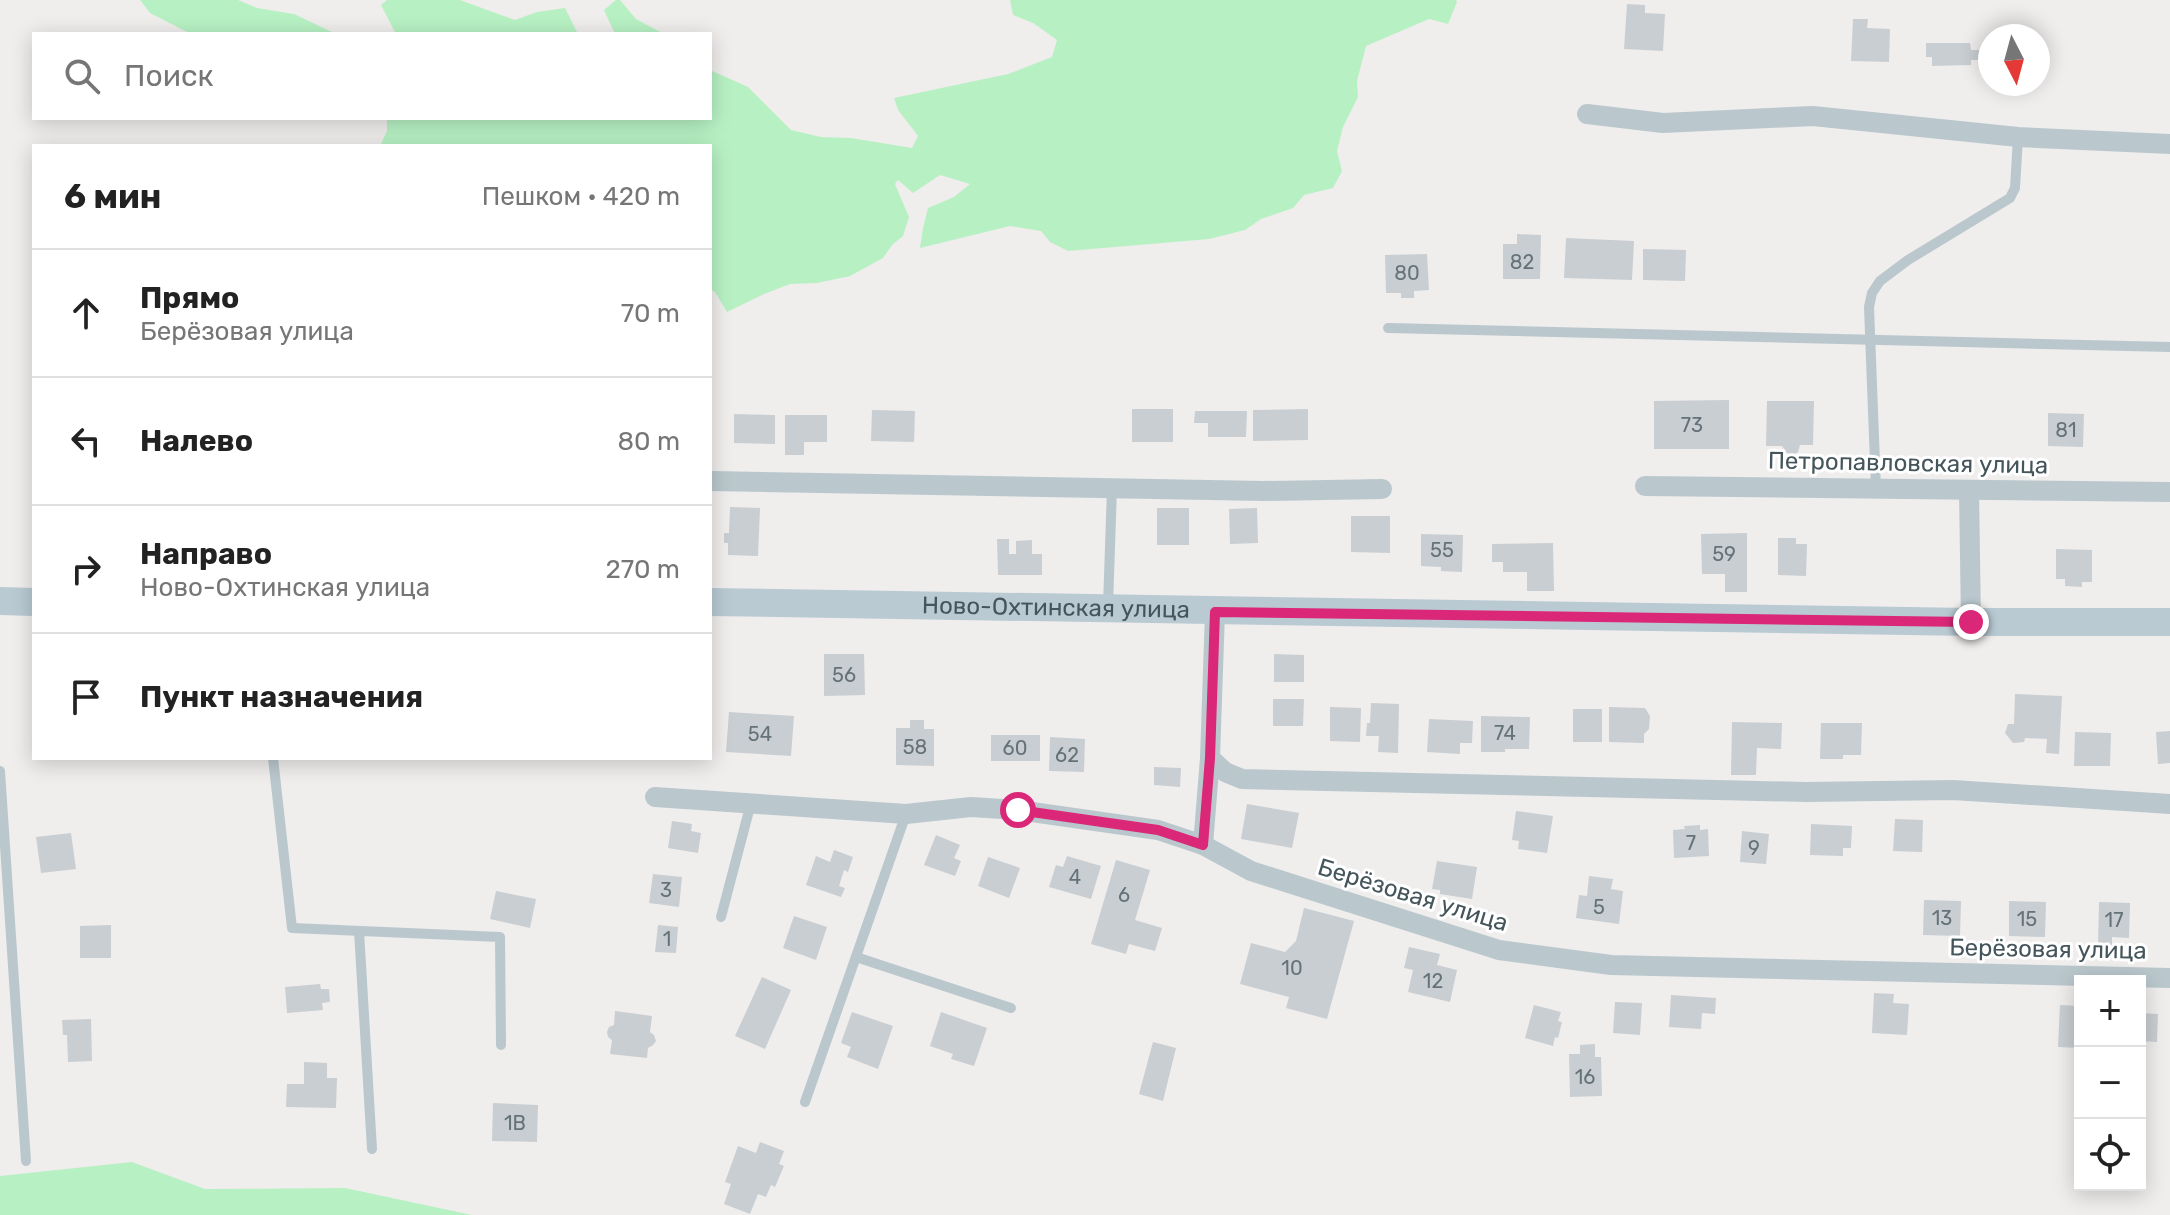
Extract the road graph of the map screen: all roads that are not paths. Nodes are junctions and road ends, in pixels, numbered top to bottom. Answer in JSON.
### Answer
{"nodes":[{"id":1,"x":1587,"y":114,"type":"dead end"},
{"id":2,"x":2018,"y":137,"type":"junction"},
{"id":3,"x":2170,"y":144,"type":"edge"},
{"id":4,"x":1388,"y":328,"type":"dead end"},
{"id":5,"x":1870,"y":340,"type":"junction"},
{"id":6,"x":2170,"y":347,"type":"edge"},
{"id":7,"x":712,"y":481,"type":"edge"},
{"id":8,"x":1645,"y":486,"type":"dead end"},
{"id":9,"x":1112,"y":488,"type":"junction"},
{"id":10,"x":1382,"y":489,"type":"dead end"},
{"id":11,"x":1876,"y":489,"type":"junction"},
{"id":12,"x":1969,"y":490,"type":"junction"},
{"id":13,"x":2170,"y":492,"type":"edge"},
{"id":14,"x":0,"y":601,"type":"edge"},
{"id":15,"x":32,"y":602,"type":"edge"},
{"id":16,"x":712,"y":602,"type":"edge"},
{"id":17,"x":1108,"y":608,"type":"junction"},
{"id":18,"x":1215,"y":612,"type":"junction"},
{"id":19,"x":1971,"y":622,"type":"junction"},
{"id":20,"x":2170,"y":622,"type":"edge"},
{"id":21,"x":1210,"y":758,"type":"junction"},
{"id":22,"x":273,"y":760,"type":"edge"},
{"id":23,"x":0,"y":771,"type":"edge"},
{"id":24,"x":655,"y":797,"type":"dead end"},
{"id":25,"x":751,"y":803,"type":"junction"},
{"id":26,"x":2170,"y":804,"type":"edge"},
{"id":27,"x":906,"y":814,"type":"junction"},
{"id":28,"x":1203,"y":845,"type":"junction"},
{"id":29,"x":721,"y":917,"type":"dead end"},
{"id":30,"x":359,"y":931,"type":"junction"},
{"id":31,"x":856,"y":957,"type":"junction"},
{"id":32,"x":2170,"y":978,"type":"edge"},
{"id":33,"x":1011,"y":1008,"type":"dead end"},
{"id":34,"x":501,"y":1045,"type":"dead end"},
{"id":35,"x":805,"y":1102,"type":"dead end"},
{"id":36,"x":372,"y":1149,"type":"dead end"},
{"id":37,"x":26,"y":1161,"type":"dead end"}],
"edges":[{"from":1,"to":2,"type":"street"},
{"from":2,"to":3,"type":"street"},
{"from":2,"to":5,"type":"lane"},
{"from":4,"to":5,"type":"lane"},
{"from":5,"to":6,"type":"lane"},
{"from":5,"to":11,"type":"lane"},
{"from":7,"to":9,"type":"street"},
{"from":8,"to":11,"type":"street","name":"Петропавловская улица"},
{"from":9,"to":10,"type":"street"},
{"from":9,"to":17,"type":"lane"},
{"from":11,"to":12,"type":"street","name":"Петропавловская улица"},
{"from":12,"to":13,"type":"street","name":"Петропавловская улица"},
{"from":12,"to":19,"type":"street"},
{"from":14,"to":15,"type":"street"},
{"from":16,"to":17,"type":"street","name":"Ново-Охтинская улица"},
{"from":17,"to":18,"type":"street","name":"Ново-Охтинская улица"},
{"from":18,"to":19,"type":"street","name":"Ново-Охтинская улица"},
{"from":18,"to":21,"type":"street"},
{"from":19,"to":20,"type":"street","name":"Ново-Охтинская улица"},
{"from":21,"to":26,"type":"street"},
{"from":21,"to":28,"type":"street"},
{"from":22,"to":30,"type":"lane"},
{"from":23,"to":37,"type":"lane"},
{"from":24,"to":25,"type":"street","name":"Берёзовая улица"},
{"from":25,"to":27,"type":"street","name":"Берёзовая улица"},
{"from":25,"to":29,"type":"lane"},
{"from":27,"to":28,"type":"street","name":"Берёзовая улица"},
{"from":27,"to":31,"type":"lane"},
{"from":28,"to":32,"type":"street","name":"Берёзовая улица"},
{"from":30,"to":34,"type":"lane"},
{"from":30,"to":36,"type":"lane"},
{"from":31,"to":33,"type":"lane"},
{"from":31,"to":35,"type":"lane"}]}
